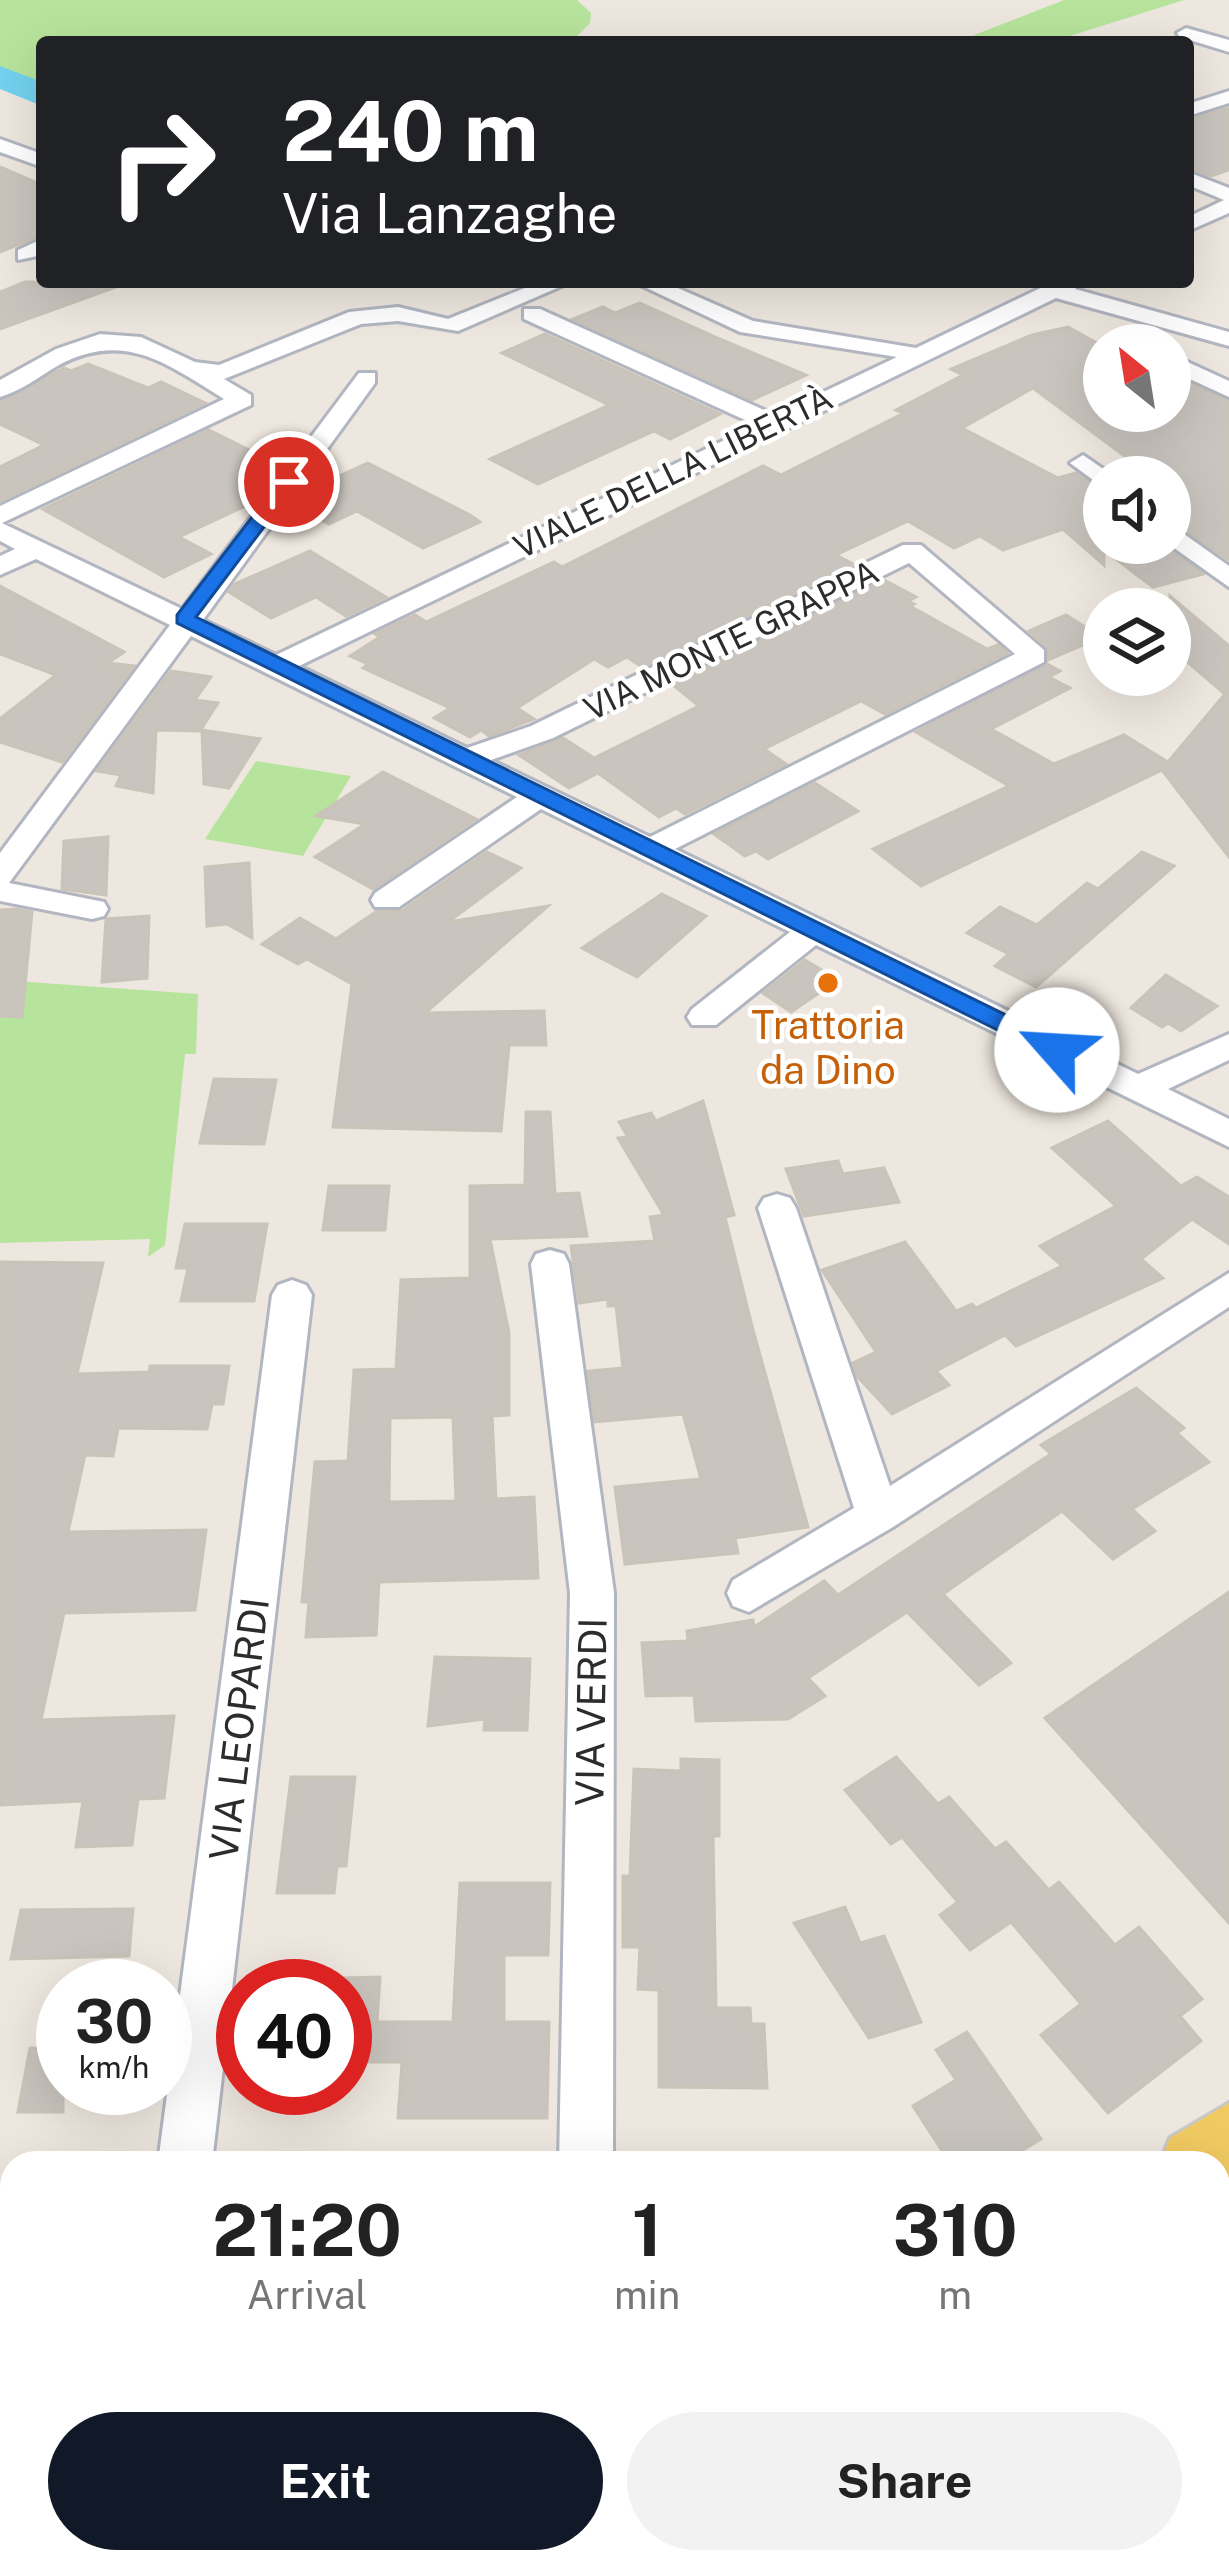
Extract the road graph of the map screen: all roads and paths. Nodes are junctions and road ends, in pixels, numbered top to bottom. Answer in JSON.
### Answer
{"nodes":[{"id":1,"x":1194,"y":38,"type":"edge"},
{"id":2,"x":1229,"y":46,"type":"edge"},
{"id":3,"x":1229,"y":97,"type":"edge"},
{"id":4,"x":1194,"y":108,"type":"edge"},
{"id":5,"x":0,"y":145,"type":"edge"},
{"id":6,"x":36,"y":159,"type":"edge"},
{"id":7,"x":1194,"y":180,"type":"edge"},
{"id":8,"x":1229,"y":195,"type":"edge"},
{"id":9,"x":1229,"y":205,"type":"edge"},
{"id":10,"x":1194,"y":222,"type":"edge"},
{"id":11,"x":545,"y":288,"type":"edge"},
{"id":12,"x":660,"y":288,"type":"edge"},
{"id":13,"x":1058,"y":288,"type":"edge"},
{"id":14,"x":1068,"y":288,"type":"edge"},
{"id":15,"x":532,"y":314,"type":"dead end"},
{"id":16,"x":1172,"y":323,"type":"joint"},
{"id":17,"x":1229,"y":339,"type":"edge"},
{"id":18,"x":914,"y":356,"type":"junction"},
{"id":19,"x":1191,"y":372,"type":"edge"},
{"id":20,"x":200,"y":374,"type":"junction"},
{"id":21,"x":367,"y":378,"type":"dead end"},
{"id":22,"x":0,"y":390,"type":"edge"},
{"id":23,"x":1229,"y":390,"type":"edge"},
{"id":24,"x":772,"y":423,"type":"junction"},
{"id":25,"x":0,"y":516,"type":"edge"},
{"id":26,"x":0,"y":530,"type":"edge"},
{"id":27,"x":39,"y":547,"type":"junction"},
{"id":28,"x":1191,"y":549,"type":"edge"},
{"id":29,"x":0,"y":567,"type":"edge"},
{"id":30,"x":1229,"y":579,"type":"edge"},
{"id":31,"x":184,"y":619,"type":"junction"},
{"id":32,"x":276,"y":665,"type":"junction"},
{"id":33,"x":465,"y":759,"type":"junction"},
{"id":34,"x":539,"y":796,"type":"junction"},
{"id":35,"x":649,"y":850,"type":"junction"},
{"id":36,"x":0,"y":875,"type":"edge"},
{"id":37,"x":0,"y":891,"type":"edge"},
{"id":38,"x":387,"y":901,"type":"dead end"},
{"id":39,"x":92,"y":909,"type":"dead end"},
{"id":40,"x":813,"y":931,"type":"junction"},
{"id":41,"x":704,"y":1017,"type":"dead end"},
{"id":42,"x":1229,"y":1046,"type":"edge"},
{"id":43,"x":1138,"y":1089,"type":"junction"},
{"id":44,"x":1229,"y":1135,"type":"edge"},
{"id":45,"x":777,"y":1208,"type":"dead end"},
{"id":46,"x":550,"y":1264,"type":"dead end"},
{"id":47,"x":1229,"y":1288,"type":"edge"},
{"id":48,"x":292,"y":1295,"type":"dead end"},
{"id":49,"x":878,"y":1515,"type":"junction"},
{"id":50,"x":749,"y":1593,"type":"dead end"},
{"id":51,"x":186,"y":2151,"type":"edge"},
{"id":52,"x":586,"y":2151,"type":"edge"}],
"edges":[{"from":1,"to":2,"type":"street"},
{"from":3,"to":4,"type":"street"},
{"from":5,"to":6,"type":"street"},
{"from":7,"to":8,"type":"street"},
{"from":9,"to":10,"type":"street"},
{"from":11,"to":20,"type":"street"},
{"from":12,"to":18,"type":"street"},
{"from":13,"to":18,"type":"street","name":"VIALE DELLA LIBERTÀ"},
{"from":14,"to":16,"type":"street"},
{"from":15,"to":24,"type":"street"},
{"from":16,"to":17,"type":"street"},
{"from":18,"to":24,"type":"street","name":"VIALE DELLA LIBERTÀ"},
{"from":19,"to":23,"type":"street"},
{"from":20,"to":22,"type":"street"},
{"from":20,"to":25,"type":"street"},
{"from":21,"to":31,"type":"street"},
{"from":24,"to":32,"type":"street","name":"VIALE DELLA LIBERTÀ"},
{"from":26,"to":27,"type":"street"},
{"from":27,"to":29,"type":"street"},
{"from":27,"to":31,"type":"street"},
{"from":28,"to":30,"type":"street"},
{"from":31,"to":32,"type":"street"},
{"from":31,"to":36,"type":"street"},
{"from":32,"to":33,"type":"street"},
{"from":33,"to":34,"type":"street"},
{"from":33,"to":35,"type":"street","name":"VIA MONTE GRAPPA"},
{"from":34,"to":35,"type":"street"},
{"from":34,"to":38,"type":"street"},
{"from":35,"to":40,"type":"street"},
{"from":37,"to":39,"type":"street"},
{"from":40,"to":41,"type":"street"},
{"from":40,"to":43,"type":"street"},
{"from":42,"to":43,"type":"street"},
{"from":43,"to":44,"type":"street"},
{"from":45,"to":49,"type":"street"},
{"from":46,"to":52,"type":"street","name":"VIA VERDI"},
{"from":47,"to":49,"type":"street"},
{"from":48,"to":51,"type":"street","name":"VIA LEOPARDI"},
{"from":49,"to":50,"type":"street"}]}
